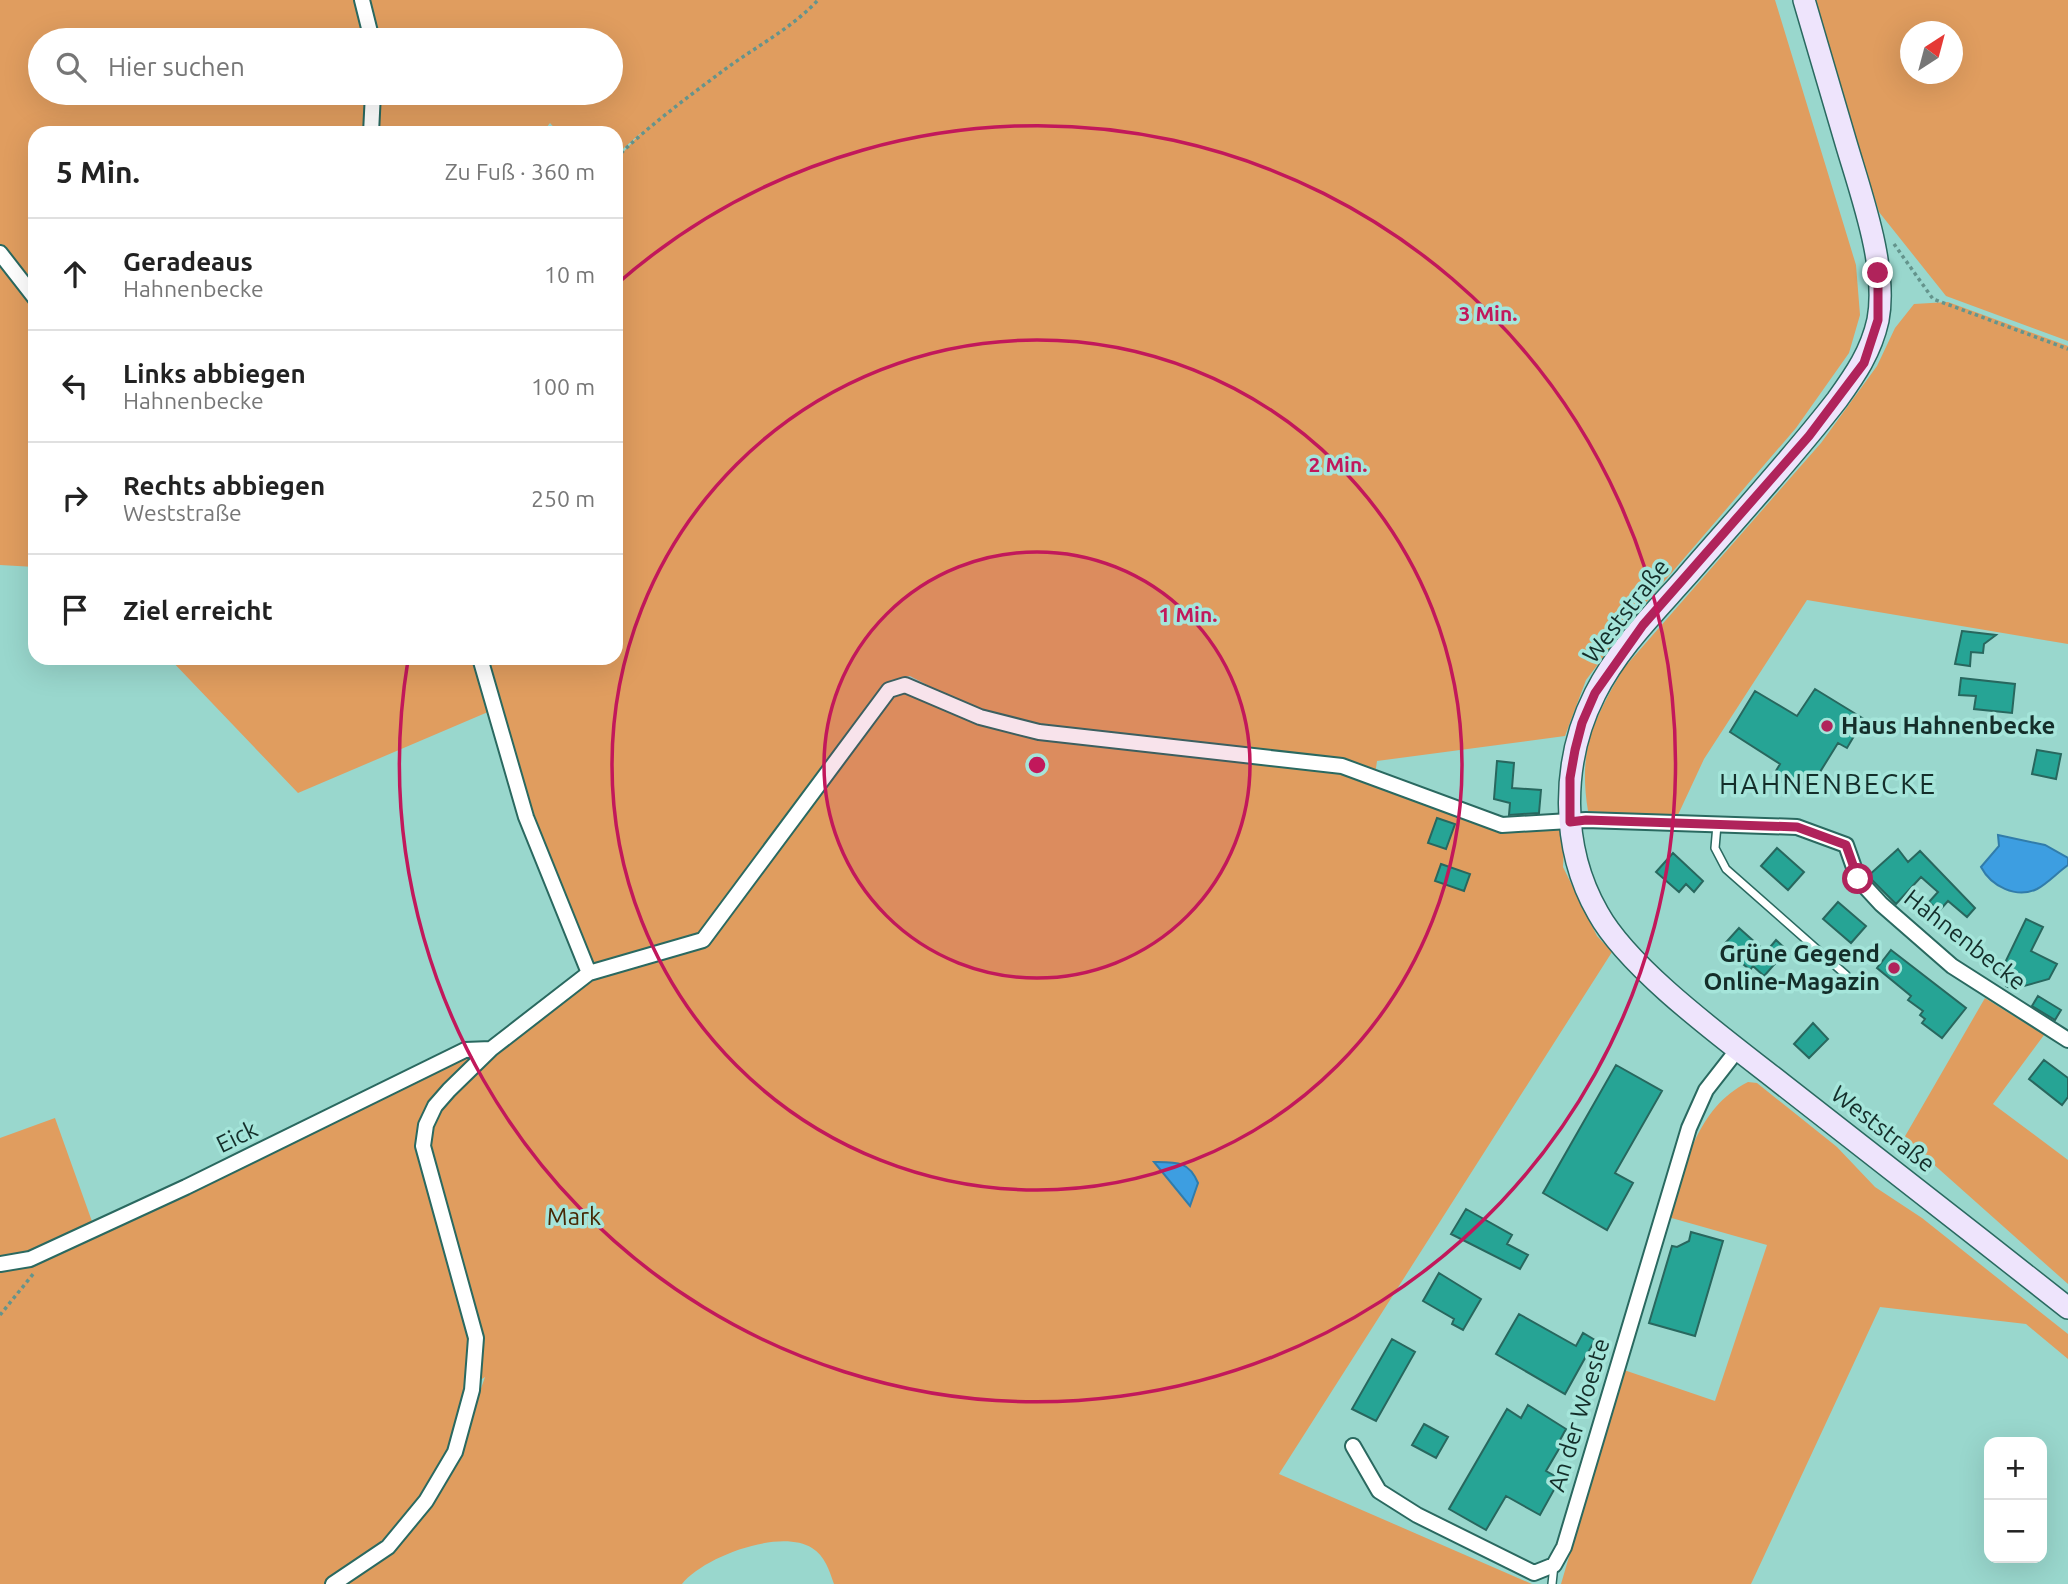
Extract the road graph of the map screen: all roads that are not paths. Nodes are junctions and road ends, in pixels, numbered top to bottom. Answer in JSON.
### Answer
{"nodes":[{"id":1,"x":362,"y":0,"type":"edge"},
{"id":2,"x":1804,"y":0,"type":"edge"},
{"id":3,"x":369,"y":28,"type":"edge"},
{"id":4,"x":372,"y":105,"type":"edge"},
{"id":5,"x":371,"y":126,"type":"edge"},
{"id":6,"x":0,"y":253,"type":"edge"},
{"id":7,"x":28,"y":289,"type":"edge"},
{"id":8,"x":482,"y":665,"type":"edge"},
{"id":9,"x":1570,"y":822,"type":"junction"},
{"id":10,"x":1717,"y":824,"type":"junction"},
{"id":11,"x":589,"y":973,"type":"junction"},
{"id":12,"x":1846,"y":975,"type":"dead end"},
{"id":13,"x":2068,"y":1040,"type":"edge"},
{"id":14,"x":491,"y":1049,"type":"junction"},
{"id":15,"x":1738,"y":1049,"type":"junction"},
{"id":16,"x":0,"y":1264,"type":"edge"},
{"id":17,"x":2068,"y":1308,"type":"edge"},
{"id":18,"x":1353,"y":1446,"type":"dead end"},
{"id":19,"x":1554,"y":1564,"type":"junction"},
{"id":20,"x":333,"y":1584,"type":"edge"},
{"id":21,"x":1552,"y":1584,"type":"edge"}],
"edges":[{"from":1,"to":3,"type":"street"},
{"from":2,"to":9,"type":"main road","name":"Weststraße"},
{"from":4,"to":5,"type":"street"},
{"from":6,"to":7,"type":"street"},
{"from":8,"to":11,"type":"street"},
{"from":9,"to":10,"type":"street","name":"Hahnenbecke"},
{"from":9,"to":11,"type":"street","name":"Hahnenbecke"},
{"from":9,"to":15,"type":"main road","name":"Weststraße"},
{"from":10,"to":12,"type":"lane"},
{"from":10,"to":13,"type":"street","name":"Hahnenbecke"},
{"from":11,"to":14,"type":"street"},
{"from":14,"to":16,"type":"street","name":"Eick"},
{"from":14,"to":20,"type":"street"},
{"from":15,"to":17,"type":"main road","name":"Weststraße"},
{"from":15,"to":19,"type":"street","name":"An der Woeste"},
{"from":18,"to":19,"type":"street"},
{"from":19,"to":21,"type":"lane"}]}
